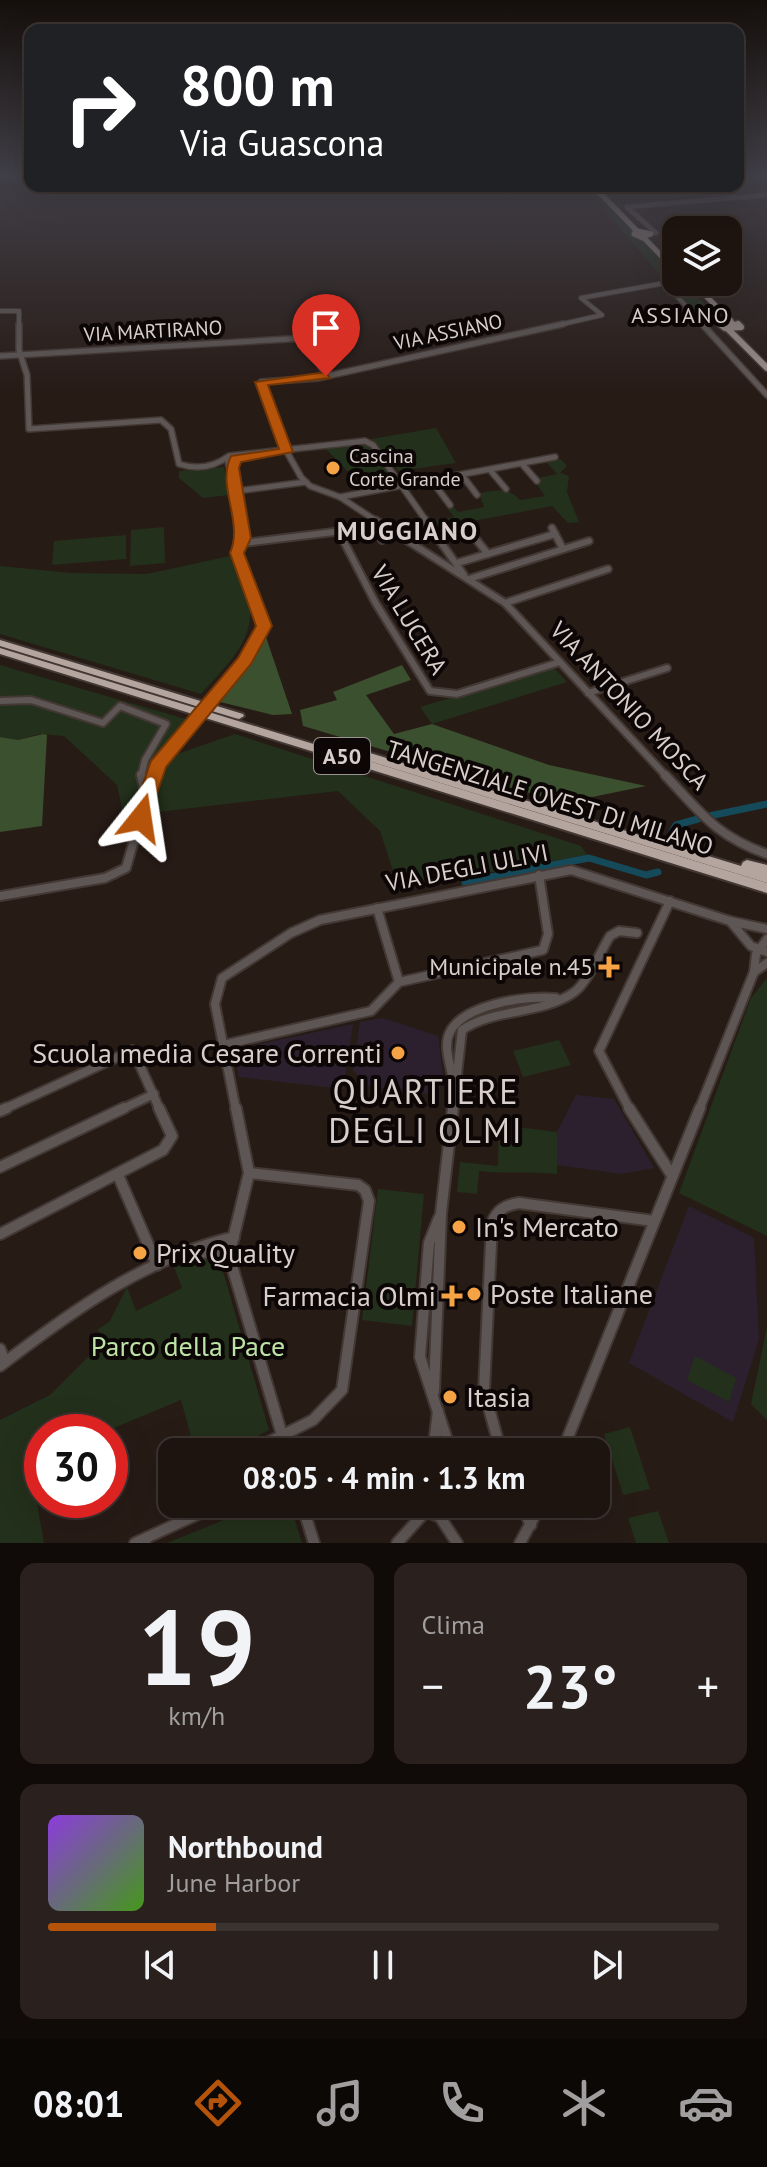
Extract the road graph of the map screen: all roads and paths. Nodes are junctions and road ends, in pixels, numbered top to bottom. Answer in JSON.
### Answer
{"nodes":[{"id":1,"x":700,"y":296,"type":"edge"},
{"id":2,"x":704,"y":296,"type":"edge"},
{"id":3,"x":0,"y":311,"type":"edge"},
{"id":4,"x":731,"y":321,"type":"junction"},
{"id":5,"x":707,"y":326,"type":"junction"},
{"id":6,"x":722,"y":326,"type":"junction"},
{"id":7,"x":739,"y":328,"type":"junction"},
{"id":8,"x":22,"y":354,"type":"junction"},
{"id":9,"x":0,"y":356,"type":"edge"},
{"id":10,"x":767,"y":361,"type":"edge"},
{"id":11,"x":767,"y":368,"type":"edge"},
{"id":12,"x":326,"y":376,"type":"junction"},
{"id":13,"x":767,"y":395,"type":"edge"},
{"id":14,"x":286,"y":452,"type":"junction"},
{"id":15,"x":549,"y":458,"type":"dead end"},
{"id":16,"x":232,"y":461,"type":"junction"},
{"id":17,"x":522,"y":464,"type":"junction"},
{"id":18,"x":490,"y":470,"type":"junction"},
{"id":19,"x":462,"y":475,"type":"junction"},
{"id":20,"x":432,"y":481,"type":"junction"},
{"id":21,"x":537,"y":481,"type":"dead end"},
{"id":22,"x":306,"y":482,"type":"junction"},
{"id":23,"x":401,"y":486,"type":"junction"},
{"id":24,"x":506,"y":489,"type":"dead end"},
{"id":25,"x":237,"y":491,"type":"junction"},
{"id":26,"x":477,"y":495,"type":"dead end"},
{"id":27,"x":340,"y":497,"type":"junction"},
{"id":28,"x":450,"y":505,"type":"dead end"},
{"id":29,"x":387,"y":527,"type":"junction"},
{"id":30,"x":339,"y":532,"type":"junction"},
{"id":31,"x":470,"y":532,"type":"dead end"},
{"id":32,"x":399,"y":534,"type":"junction"},
{"id":33,"x":382,"y":540,"type":"dead end"},
{"id":34,"x":244,"y":541,"type":"junction"},
{"id":35,"x":589,"y":541,"type":"dead end"},
{"id":36,"x":444,"y":546,"type":"junction"},
{"id":37,"x":563,"y":549,"type":"junction"},
{"id":38,"x":488,"y":554,"type":"junction"},
{"id":39,"x":443,"y":558,"type":"junction"},
{"id":40,"x":456,"y":561,"type":"junction"},
{"id":41,"x":608,"y":569,"type":"dead end"},
{"id":42,"x":467,"y":578,"type":"junction"},
{"id":43,"x":505,"y":603,"type":"junction"},
{"id":44,"x":0,"y":643,"type":"edge"},
{"id":45,"x":0,"y":651,"type":"edge"},
{"id":46,"x":560,"y":662,"type":"junction"},
{"id":47,"x":667,"y":668,"type":"dead end"},
{"id":48,"x":588,"y":693,"type":"junction"},
{"id":49,"x":0,"y":701,"type":"edge"},
{"id":50,"x":146,"y":798,"type":"junction"},
{"id":51,"x":637,"y":839,"type":"junction"},
{"id":52,"x":767,"y":854,"type":"edge"},
{"id":53,"x":684,"y":863,"type":"junction"},
{"id":54,"x":767,"y":870,"type":"edge"},
{"id":55,"x":539,"y":875,"type":"junction"},
{"id":56,"x":767,"y":878,"type":"edge"},
{"id":57,"x":767,"y":888,"type":"edge"},
{"id":58,"x":767,"y":895,"type":"edge"},
{"id":59,"x":0,"y":896,"type":"edge"},
{"id":60,"x":670,"y":901,"type":"junction"},
{"id":61,"x":377,"y":908,"type":"junction"},
{"id":62,"x":730,"y":921,"type":"junction"},
{"id":63,"x":767,"y":929,"type":"edge"},
{"id":64,"x":637,"y":933,"type":"dead end"},
{"id":65,"x":767,"y":939,"type":"edge"},
{"id":66,"x":762,"y":951,"type":"edge"},
{"id":67,"x":767,"y":963,"type":"edge"},
{"id":68,"x":754,"y":972,"type":"junction"},
{"id":69,"x":399,"y":982,"type":"junction"},
{"id":70,"x":223,"y":1045,"type":"junction"},
{"id":71,"x":154,"y":1094,"type":"junction"},
{"id":72,"x":0,"y":1111,"type":"edge"},
{"id":73,"x":0,"y":1167,"type":"edge"},
{"id":74,"x":249,"y":1173,"type":"junction"},
{"id":75,"x":671,"y":1174,"type":"junction"},
{"id":76,"x":118,"y":1175,"type":"junction"},
{"id":77,"x":654,"y":1221,"type":"junction"},
{"id":78,"x":0,"y":1234,"type":"edge"},
{"id":79,"x":234,"y":1237,"type":"junction"},
{"id":80,"x":180,"y":1254,"type":"junction"},
{"id":81,"x":229,"y":1256,"type":"junction"},
{"id":82,"x":157,"y":1265,"type":"junction"},
{"id":83,"x":0,"y":1349,"type":"edge"},
{"id":84,"x":2,"y":1364,"type":"edge"},
{"id":85,"x":438,"y":1409,"type":"junction"},
{"id":86,"x":282,"y":1437,"type":"joint"},
{"id":87,"x":435,"y":1438,"type":"edge"},
{"id":88,"x":447,"y":1438,"type":"edge"},
{"id":89,"x":496,"y":1438,"type":"edge"},
{"id":90,"x":568,"y":1438,"type":"edge"},
{"id":91,"x":191,"y":1518,"type":"edge"},
{"id":92,"x":306,"y":1518,"type":"edge"},
{"id":93,"x":418,"y":1518,"type":"edge"},
{"id":94,"x":441,"y":1518,"type":"edge"},
{"id":95,"x":528,"y":1518,"type":"edge"},
{"id":96,"x":534,"y":1518,"type":"edge"},
{"id":97,"x":531,"y":1525,"type":"junction"},
{"id":98,"x":145,"y":1540,"type":"edge"},
{"id":99,"x":135,"y":1543,"type":"edge"},
{"id":100,"x":314,"y":1543,"type":"edge"},
{"id":101,"x":397,"y":1543,"type":"edge"},
{"id":102,"x":457,"y":1543,"type":"edge"},
{"id":103,"x":520,"y":1543,"type":"edge"}],
"edges":[{"from":1,"to":6,"type":"main road"},
{"from":2,"to":4,"type":"main road"},
{"from":3,"to":8,"type":"street"},
{"from":4,"to":6,"type":"main road"},
{"from":4,"to":7,"type":"main road"},
{"from":5,"to":6,"type":"street"},
{"from":5,"to":12,"type":"street","name":"VIA ASSIANO"},
{"from":5,"to":13,"type":"street"},
{"from":6,"to":7,"type":"main road"},
{"from":6,"to":11,"type":"main road"},
{"from":7,"to":10,"type":"main road"},
{"from":8,"to":9,"type":"street"},
{"from":8,"to":12,"type":"street","name":"VIA MARTIRANO"},
{"from":8,"to":16,"type":"street"},
{"from":12,"to":14,"type":"street","name":"VIA ASSIANO"},
{"from":14,"to":16,"type":"street"},
{"from":14,"to":22,"type":"street"},
{"from":14,"to":23,"type":"street"},
{"from":15,"to":17,"type":"street"},
{"from":16,"to":25,"type":"street"},
{"from":17,"to":18,"type":"street"},
{"from":17,"to":21,"type":"street"},
{"from":18,"to":19,"type":"street"},
{"from":18,"to":24,"type":"street"},
{"from":19,"to":20,"type":"street"},
{"from":19,"to":26,"type":"street"},
{"from":20,"to":23,"type":"street"},
{"from":20,"to":28,"type":"street"},
{"from":22,"to":25,"type":"street"},
{"from":22,"to":27,"type":"street"},
{"from":23,"to":27,"type":"street"},
{"from":23,"to":36,"type":"street"},
{"from":25,"to":34,"type":"street"},
{"from":27,"to":29,"type":"street"},
{"from":29,"to":30,"type":"street"},
{"from":29,"to":32,"type":"street"},
{"from":30,"to":34,"type":"street"},
{"from":30,"to":46,"type":"street","name":"VIA LUCERA"},
{"from":31,"to":38,"type":"street"},
{"from":32,"to":33,"type":"street"},
{"from":32,"to":39,"type":"street"},
{"from":34,"to":50,"type":"street","bridge":true},
{"from":35,"to":37,"type":"street"},
{"from":36,"to":39,"type":"street"},
{"from":36,"to":40,"type":"street"},
{"from":37,"to":38,"type":"street"},
{"from":37,"to":42,"type":"street"},
{"from":38,"to":40,"type":"street"},
{"from":39,"to":40,"type":"street"},
{"from":39,"to":42,"type":"street","name":"VIA ANTONIO MOSCA"},
{"from":40,"to":42,"type":"street"},
{"from":41,"to":43,"type":"street"},
{"from":42,"to":43,"type":"street","name":"VIA ANTONIO MOSCA"},
{"from":43,"to":46,"type":"street","name":"VIA ANTONIO MOSCA"},
{"from":44,"to":51,"type":"highway","name":"TANGENZIALE OVEST DI MILANO","number":"A50"},
{"from":45,"to":53,"type":"highway","name":"TANGENZIALE OVEST DI MILANO","number":"A50"},
{"from":46,"to":48,"type":"street","name":"VIA ANTONIO MOSCA"},
{"from":47,"to":48,"type":"street"},
{"from":48,"to":52,"type":"street","name":"VIA ANTONIO MOSCA"},
{"from":49,"to":50,"type":"street"},
{"from":50,"to":59,"type":"street"},
{"from":51,"to":54,"type":"highway"},
{"from":51,"to":56,"type":"highway","name":"TANGENZIALE OVEST DI MILANO","number":"A50"},
{"from":53,"to":57,"type":"highway","name":"TANGENZIALE OVEST DI MILANO","number":"A50"},
{"from":53,"to":58,"type":"highway"},
{"from":55,"to":60,"type":"street","name":"VIA DEGLI ULIVI"},
{"from":55,"to":61,"type":"street","name":"VIA DEGLI ULIVI"},
{"from":55,"to":69,"type":"street"},
{"from":60,"to":62,"type":"street","name":"VIA DEGLI ULIVI"},
{"from":60,"to":75,"type":"street"},
{"from":61,"to":69,"type":"street"},
{"from":61,"to":70,"type":"street","name":"VIA DEGLI ULIVI"},
{"from":62,"to":63,"type":"street","name":"VIA DEGLI ULIVI"},
{"from":62,"to":66,"type":"street","name":"VIA DEGLI ULIVI"},
{"from":64,"to":85,"type":"street"},
{"from":65,"to":66,"type":"street"},
{"from":66,"to":68,"type":"street"},
{"from":67,"to":68,"type":"street"},
{"from":68,"to":75,"type":"street"},
{"from":69,"to":70,"type":"street"},
{"from":70,"to":74,"type":"street"},
{"from":71,"to":72,"type":"street"},
{"from":71,"to":73,"type":"street"},
{"from":71,"to":76,"type":"street"},
{"from":74,"to":79,"type":"street"},
{"from":74,"to":86,"type":"street"},
{"from":75,"to":77,"type":"street"},
{"from":76,"to":78,"type":"street"},
{"from":76,"to":82,"type":"street"},
{"from":77,"to":89,"type":"street"},
{"from":77,"to":90,"type":"street"},
{"from":79,"to":80,"type":"street"},
{"from":79,"to":81,"type":"street"},
{"from":80,"to":81,"type":"street"},
{"from":80,"to":82,"type":"street"},
{"from":81,"to":86,"type":"street"},
{"from":82,"to":84,"type":"street"},
{"from":83,"to":84,"type":"street"},
{"from":85,"to":87,"type":"street"},
{"from":85,"to":88,"type":"street"},
{"from":91,"to":98,"type":"street"},
{"from":92,"to":100,"type":"street"},
{"from":93,"to":101,"type":"street"},
{"from":94,"to":102,"type":"street"},
{"from":95,"to":97,"type":"street"},
{"from":96,"to":97,"type":"street"},
{"from":97,"to":103,"type":"street"},
{"from":98,"to":99,"type":"street"}]}
